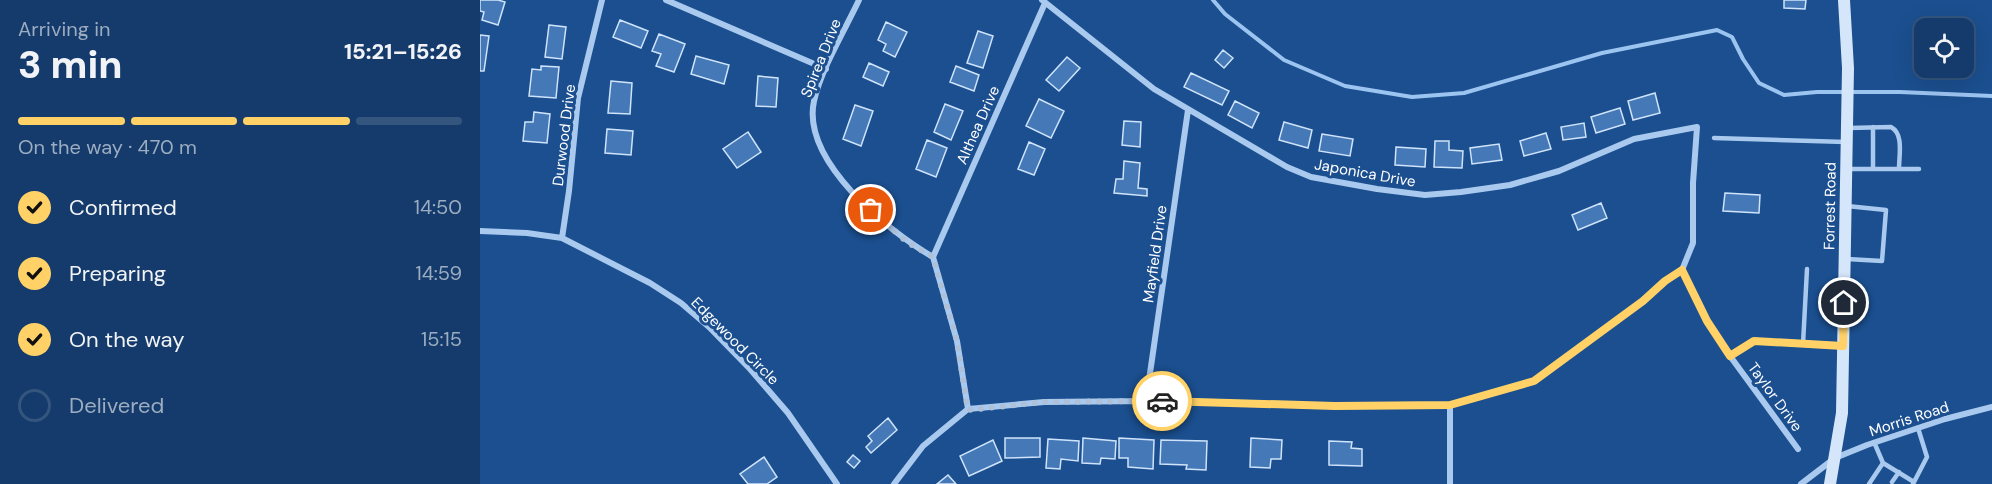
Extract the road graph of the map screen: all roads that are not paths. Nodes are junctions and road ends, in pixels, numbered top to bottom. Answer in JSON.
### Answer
{"nodes":[{"id":1,"x":602,"y":0,"type":"edge"},
{"id":2,"x":666,"y":0,"type":"edge"},
{"id":3,"x":859,"y":0,"type":"edge"},
{"id":4,"x":1844,"y":0,"type":"edge"},
{"id":5,"x":1044,"y":2,"type":"edge"},
{"id":6,"x":826,"y":69,"type":"junction"},
{"id":7,"x":1188,"y":110,"type":"junction"},
{"id":8,"x":1873,"y":127,"type":"junction"},
{"id":9,"x":1846,"y":128,"type":"junction"},
{"id":10,"x":1714,"y":138,"type":"dead end"},
{"id":11,"x":1846,"y":142,"type":"junction"},
{"id":12,"x":1890,"y":149,"type":"dead end"},
{"id":13,"x":1899,"y":149,"type":"junction"},
{"id":14,"x":1846,"y":169,"type":"junction"},
{"id":15,"x":1873,"y":169,"type":"junction"},
{"id":16,"x":1899,"y":169,"type":"junction"},
{"id":17,"x":1919,"y":169,"type":"dead end"},
{"id":18,"x":1845,"y":206,"type":"junction"},
{"id":19,"x":480,"y":231,"type":"edge"},
{"id":20,"x":562,"y":238,"type":"junction"},
{"id":21,"x":933,"y":257,"type":"junction"},
{"id":22,"x":1844,"y":259,"type":"junction"},
{"id":23,"x":1807,"y":269,"type":"dead end"},
{"id":24,"x":1682,"y":270,"type":"junction"},
{"id":25,"x":1803,"y":344,"type":"junction"},
{"id":26,"x":1843,"y":346,"type":"junction"},
{"id":27,"x":1730,"y":356,"type":"junction"},
{"id":28,"x":1146,"y":401,"type":"junction"},
{"id":29,"x":1450,"y":405,"type":"junction"},
{"id":30,"x":1992,"y":407,"type":"edge"},
{"id":31,"x":968,"y":410,"type":"junction"},
{"id":32,"x":1918,"y":428,"type":"junction"},
{"id":33,"x":1874,"y":442,"type":"junction"},
{"id":34,"x":1798,"y":448,"type":"dead end"},
{"id":35,"x":1835,"y":458,"type":"junction"},
{"id":36,"x":1883,"y":463,"type":"junction"},
{"id":37,"x":1899,"y":472,"type":"junction"},
{"id":38,"x":1892,"y":482,"type":"dead end"},
{"id":39,"x":1913,"y":483,"type":"edge"},
{"id":40,"x":837,"y":484,"type":"edge"},
{"id":41,"x":894,"y":484,"type":"edge"},
{"id":42,"x":1450,"y":484,"type":"edge"},
{"id":43,"x":1801,"y":484,"type":"edge"},
{"id":44,"x":1830,"y":484,"type":"edge"},
{"id":45,"x":1869,"y":484,"type":"edge"}],
"edges":[{"from":1,"to":20,"type":"street","name":"Durwood Drive"},
{"from":2,"to":6,"type":"street"},
{"from":3,"to":6,"type":"street","name":"Spirea Drive"},
{"from":4,"to":9,"type":"main road","name":"Forrest Road"},
{"from":5,"to":7,"type":"street","name":"Japonica Drive"},
{"from":5,"to":21,"type":"street","name":"Althea Drive"},
{"from":6,"to":21,"type":"street","name":"Spirea Drive"},
{"from":7,"to":24,"type":"street","name":"Japonica Drive"},
{"from":7,"to":28,"type":"street","name":"Mayfield Drive"},
{"from":8,"to":9,"type":"lane"},
{"from":8,"to":13,"type":"lane"},
{"from":8,"to":15,"type":"lane"},
{"from":9,"to":11,"type":"main road","name":"Forrest Road"},
{"from":10,"to":11,"type":"lane"},
{"from":11,"to":14,"type":"main road","name":"Forrest Road"},
{"from":12,"to":13,"type":"lane"},
{"from":13,"to":16,"type":"lane"},
{"from":14,"to":15,"type":"lane"},
{"from":14,"to":18,"type":"main road","name":"Forrest Road"},
{"from":15,"to":16,"type":"lane"},
{"from":16,"to":17,"type":"lane"},
{"from":18,"to":22,"type":"main road","name":"Forrest Road"},
{"from":18,"to":22,"type":"lane"},
{"from":19,"to":20,"type":"street","name":"Edgewood Circle"},
{"from":20,"to":40,"type":"street","name":"Edgewood Circle"},
{"from":21,"to":31,"type":"street"},
{"from":22,"to":26,"type":"main road","name":"Forrest Road"},
{"from":23,"to":25,"type":"lane"},
{"from":24,"to":27,"type":"street","name":"Taylor Drive"},
{"from":24,"to":29,"type":"street"},
{"from":25,"to":26,"type":"lane"},
{"from":25,"to":27,"type":"lane"},
{"from":26,"to":35,"type":"main road","name":"Forrest Road"},
{"from":27,"to":34,"type":"street","name":"Taylor Drive"},
{"from":28,"to":29,"type":"street"},
{"from":28,"to":31,"type":"street"},
{"from":29,"to":42,"type":"street"},
{"from":30,"to":32,"type":"street","name":"Morris Road"},
{"from":31,"to":41,"type":"street"},
{"from":32,"to":33,"type":"street","name":"Morris Road"},
{"from":32,"to":39,"type":"lane"},
{"from":33,"to":35,"type":"street","name":"Morris Road"},
{"from":33,"to":36,"type":"lane"},
{"from":35,"to":43,"type":"street","name":"Morris Road"},
{"from":35,"to":44,"type":"main road","name":"Forrest Road"},
{"from":36,"to":37,"type":"lane"},
{"from":36,"to":45,"type":"lane"},
{"from":37,"to":38,"type":"lane"},
{"from":37,"to":39,"type":"lane"}]}
